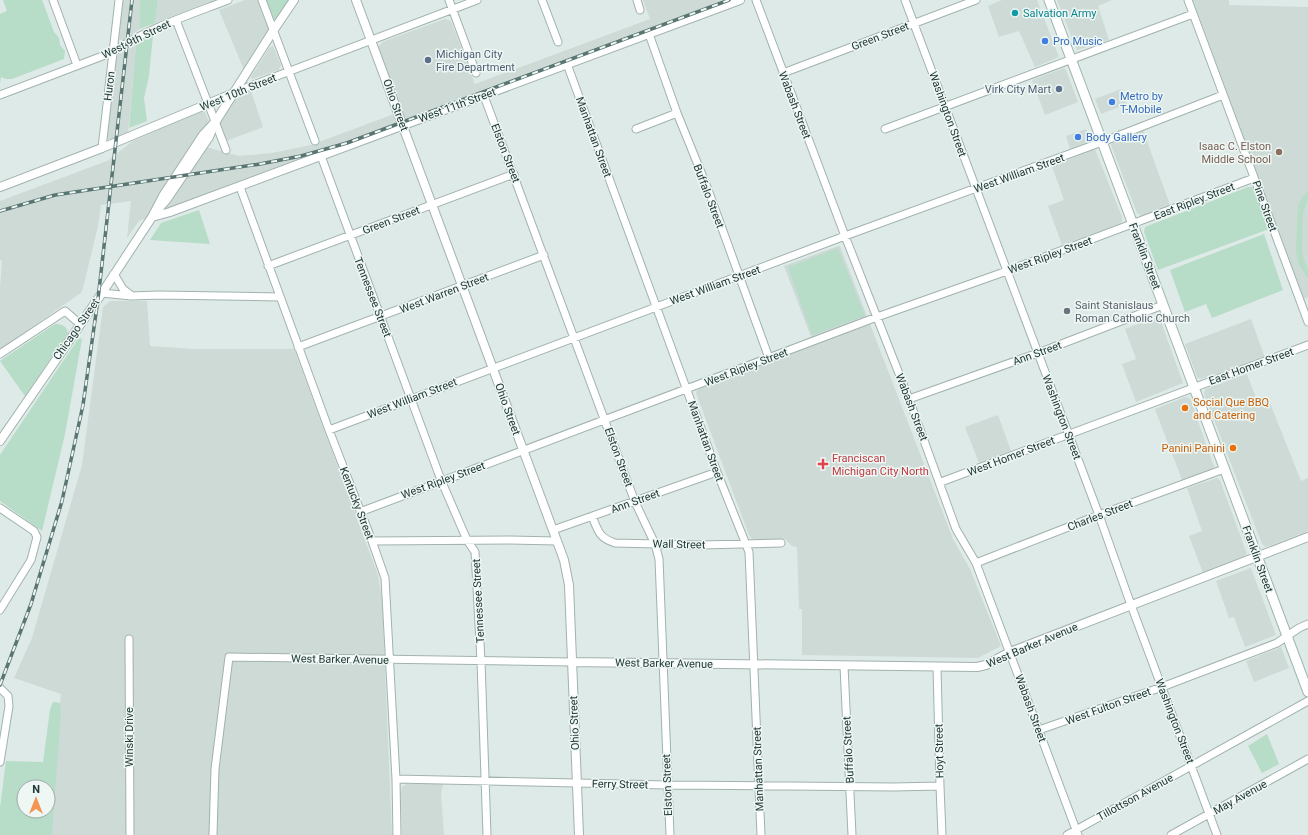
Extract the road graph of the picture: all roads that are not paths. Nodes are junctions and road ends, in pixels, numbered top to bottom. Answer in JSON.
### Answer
{"nodes":[{"id":1,"x":53,"y":0,"type":"edge"},
{"id":2,"x":119,"y":0,"type":"edge"},
{"id":3,"x":228,"y":0,"type":"edge"},
{"id":4,"x":262,"y":0,"type":"edge"},
{"id":5,"x":294,"y":0,"type":"edge"},
{"id":6,"x":356,"y":0,"type":"edge"},
{"id":7,"x":449,"y":0,"type":"edge"},
{"id":8,"x":477,"y":0,"type":"edge"},
{"id":9,"x":542,"y":0,"type":"edge"},
{"id":10,"x":637,"y":0,"type":"edge"},
{"id":11,"x":740,"y":0,"type":"edge"},
{"id":12,"x":756,"y":0,"type":"edge"},
{"id":13,"x":905,"y":0,"type":"edge"},
{"id":14,"x":976,"y":0,"type":"edge"},
{"id":15,"x":1049,"y":0,"type":"edge"},
{"id":16,"x":1188,"y":0,"type":"edge"},
{"id":17,"x":452,"y":9,"type":"junction"},
{"id":18,"x":640,"y":10,"type":"dead end"},
{"id":19,"x":1193,"y":14,"type":"junction"},
{"id":20,"x":176,"y":20,"type":"junction"},
{"id":21,"x":913,"y":24,"type":"junction"},
{"id":22,"x":273,"y":31,"type":"junction"},
{"id":23,"x":649,"y":34,"type":"junction"},
{"id":24,"x":371,"y":40,"type":"junction"},
{"id":25,"x":558,"y":42,"type":"dead end"},
{"id":26,"x":113,"y":52,"type":"junction"},
{"id":27,"x":1071,"y":59,"type":"junction"},
{"id":28,"x":567,"y":64,"type":"junction"},
{"id":29,"x":77,"y":65,"type":"junction"},
{"id":30,"x":288,"y":71,"type":"junction"},
{"id":31,"x":476,"y":73,"type":"dead end"},
{"id":32,"x":783,"y":73,"type":"junction"},
{"id":33,"x":235,"y":92,"type":"junction"},
{"id":34,"x":0,"y":95,"type":"edge"},
{"id":35,"x":1223,"y":95,"type":"junction"},
{"id":36,"x":484,"y":96,"type":"junction"},
{"id":37,"x":208,"y":104,"type":"junction"},
{"id":38,"x":945,"y":106,"type":"junction"},
{"id":39,"x":677,"y":113,"type":"junction"},
{"id":40,"x":216,"y":121,"type":"junction"},
{"id":41,"x":403,"y":125,"type":"junction"},
{"id":42,"x":885,"y":128,"type":"dead end"},
{"id":43,"x":636,"y":129,"type":"dead end"},
{"id":44,"x":316,"y":141,"type":"dead end"},
{"id":45,"x":1102,"y":142,"type":"junction"},
{"id":46,"x":102,"y":148,"type":"junction"},
{"id":47,"x":226,"y":150,"type":"dead end"},
{"id":48,"x":321,"y":156,"type":"junction"},
{"id":49,"x":514,"y":174,"type":"junction"},
{"id":50,"x":1254,"y":178,"type":"junction"},
{"id":51,"x":0,"y":187,"type":"edge"},
{"id":52,"x":240,"y":187,"type":"junction"},
{"id":53,"x":975,"y":189,"type":"junction"},
{"id":54,"x":432,"y":205,"type":"junction"},
{"id":55,"x":152,"y":217,"type":"junction"},
{"id":56,"x":1133,"y":224,"type":"junction"},
{"id":57,"x":350,"y":236,"type":"junction"},
{"id":58,"x":845,"y":236,"type":"junction"},
{"id":59,"x":544,"y":256,"type":"junction"},
{"id":60,"x":268,"y":266,"type":"junction"},
{"id":61,"x":1007,"y":271,"type":"junction"},
{"id":62,"x":114,"y":274,"type":"junction"},
{"id":63,"x":739,"y":276,"type":"junction"},
{"id":64,"x":462,"y":286,"type":"junction"},
{"id":65,"x":102,"y":293,"type":"junction"},
{"id":66,"x":131,"y":296,"type":"junction"},
{"id":67,"x":280,"y":297,"type":"junction"},
{"id":68,"x":1163,"y":305,"type":"junction"},
{"id":69,"x":656,"y":307,"type":"junction"},
{"id":70,"x":381,"y":317,"type":"junction"},
{"id":71,"x":877,"y":317,"type":"junction"},
{"id":72,"x":1308,"y":322,"type":"edge"},
{"id":73,"x":80,"y":324,"type":"junction"},
{"id":74,"x":574,"y":337,"type":"junction"},
{"id":75,"x":1308,"y":345,"type":"edge"},
{"id":76,"x":298,"y":348,"type":"junction"},
{"id":77,"x":1038,"y":353,"type":"junction"},
{"id":78,"x":0,"y":354,"type":"edge"},
{"id":79,"x":769,"y":358,"type":"junction"},
{"id":80,"x":492,"y":368,"type":"junction"},
{"id":81,"x":1194,"y":387,"type":"junction"},
{"id":82,"x":687,"y":389,"type":"junction"},
{"id":83,"x":412,"y":398,"type":"junction"},
{"id":84,"x":909,"y":399,"type":"junction"},
{"id":85,"x":605,"y":419,"type":"junction"},
{"id":86,"x":329,"y":430,"type":"junction"},
{"id":87,"x":1068,"y":435,"type":"junction"},
{"id":88,"x":0,"y":441,"type":"edge"},
{"id":89,"x":523,"y":451,"type":"junction"},
{"id":90,"x":1224,"y":469,"type":"junction"},
{"id":91,"x":718,"y":472,"type":"junction"},
{"id":92,"x":441,"y":480,"type":"junction"},
{"id":93,"x":941,"y":482,"type":"junction"},
{"id":94,"x":635,"y":502,"type":"junction"},
{"id":95,"x":0,"y":508,"type":"edge"},
{"id":96,"x":360,"y":512,"type":"junction"},
{"id":97,"x":1099,"y":515,"type":"junction"},
{"id":98,"x":592,"y":516,"type":"junction"},
{"id":99,"x":553,"y":530,"type":"junction"},
{"id":100,"x":1308,"y":537,"type":"edge"},
{"id":101,"x":467,"y":540,"type":"junction"},
{"id":102,"x":372,"y":541,"type":"junction"},
{"id":103,"x":556,"y":541,"type":"junction"},
{"id":104,"x":655,"y":544,"type":"junction"},
{"id":105,"x":745,"y":544,"type":"junction"},
{"id":106,"x":781,"y":544,"type":"dead end"},
{"id":107,"x":1257,"y":556,"type":"junction"},
{"id":108,"x":976,"y":563,"type":"junction"},
{"id":109,"x":1131,"y":605,"type":"junction"},
{"id":110,"x":0,"y":610,"type":"edge"},
{"id":111,"x":1308,"y":624,"type":"edge"},
{"id":112,"x":1287,"y":637,"type":"junction"},
{"id":113,"x":128,"y":640,"type":"dead end"},
{"id":114,"x":1010,"y":652,"type":"junction"},
{"id":115,"x":390,"y":660,"type":"junction"},
{"id":116,"x":481,"y":661,"type":"junction"},
{"id":117,"x":571,"y":662,"type":"junction"},
{"id":118,"x":663,"y":662,"type":"junction"},
{"id":119,"x":754,"y":665,"type":"junction"},
{"id":120,"x":844,"y":666,"type":"junction"},
{"id":121,"x":937,"y":667,"type":"junction"},
{"id":122,"x":1162,"y":687,"type":"junction"},
{"id":123,"x":0,"y":688,"type":"edge"},
{"id":124,"x":1308,"y":692,"type":"edge"},
{"id":125,"x":1308,"y":702,"type":"edge"},
{"id":126,"x":1039,"y":730,"type":"junction"},
{"id":127,"x":1308,"y":759,"type":"edge"},
{"id":128,"x":0,"y":762,"type":"edge"},
{"id":129,"x":1192,"y":765,"type":"junction"},
{"id":130,"x":396,"y":779,"type":"junction"},
{"id":131,"x":485,"y":781,"type":"junction"},
{"id":132,"x":576,"y":783,"type":"junction"},
{"id":133,"x":667,"y":785,"type":"junction"},
{"id":134,"x":759,"y":785,"type":"junction"},
{"id":135,"x":850,"y":786,"type":"junction"},
{"id":136,"x":940,"y":786,"type":"junction"},
{"id":137,"x":1209,"y":814,"type":"junction"},
{"id":138,"x":1077,"y":832,"type":"edge"},
{"id":139,"x":130,"y":835,"type":"edge"},
{"id":140,"x":213,"y":835,"type":"edge"},
{"id":141,"x":397,"y":835,"type":"edge"},
{"id":142,"x":487,"y":835,"type":"edge"},
{"id":143,"x":579,"y":835,"type":"edge"},
{"id":144,"x":670,"y":835,"type":"edge"},
{"id":145,"x":761,"y":835,"type":"edge"},
{"id":146,"x":852,"y":835,"type":"edge"},
{"id":147,"x":942,"y":835,"type":"edge"},
{"id":148,"x":1067,"y":835,"type":"edge"},
{"id":149,"x":1171,"y":835,"type":"edge"},
{"id":150,"x":1217,"y":835,"type":"edge"}],
"edges":[{"from":1,"to":29,"type":"street"},
{"from":2,"to":26,"type":"street","name":"Huron"},
{"from":3,"to":20,"type":"street","name":"West 9th Street"},
{"from":4,"to":22,"type":"street"},
{"from":5,"to":22,"type":"street","name":"Chicago Street"},
{"from":6,"to":24,"type":"street","name":"Ohio Street"},
{"from":7,"to":17,"type":"street"},
{"from":8,"to":17,"type":"street","name":"West 10th Street"},
{"from":9,"to":25,"type":"street"},
{"from":10,"to":18,"type":"street"},
{"from":11,"to":23,"type":"street","name":"West 11th Street"},
{"from":12,"to":32,"type":"street","name":"Wabash Street"},
{"from":13,"to":21,"type":"street","name":"Washington Street"},
{"from":14,"to":21,"type":"street","name":"Green Street"},
{"from":15,"to":27,"type":"main road","name":"Franklin Street"},
{"from":16,"to":19,"type":"street","name":"Pine Street"},
{"from":17,"to":24,"type":"street","name":"West 10th Street"},
{"from":17,"to":31,"type":"street"},
{"from":19,"to":27,"type":"street"},
{"from":19,"to":35,"type":"street","name":"Pine Street"},
{"from":20,"to":26,"type":"street","name":"West 9th Street"},
{"from":20,"to":37,"type":"street"},
{"from":21,"to":32,"type":"street","name":"Green Street"},
{"from":21,"to":38,"type":"street","name":"Washington Street"},
{"from":22,"to":30,"type":"street"},
{"from":22,"to":33,"type":"street","name":"Chicago Street"},
{"from":23,"to":28,"type":"street","name":"West 11th Street"},
{"from":23,"to":39,"type":"street","name":"Buffalo Street"},
{"from":24,"to":30,"type":"street","name":"West 10th Street"},
{"from":24,"to":41,"type":"street","name":"Ohio Street"},
{"from":26,"to":29,"type":"street","name":"West 9th Street"},
{"from":26,"to":46,"type":"street","name":"Huron"},
{"from":27,"to":38,"type":"street"},
{"from":27,"to":45,"type":"main road","name":"Franklin Street"},
{"from":28,"to":36,"type":"street","name":"West 11th Street"},
{"from":28,"to":69,"type":"street","name":"Manhattan Street"},
{"from":29,"to":34,"type":"street","name":"West 9th Street"},
{"from":30,"to":33,"type":"street","name":"West 10th Street"},
{"from":30,"to":44,"type":"street"},
{"from":32,"to":58,"type":"street","name":"Wabash Street"},
{"from":33,"to":37,"type":"street","name":"West 10th Street"},
{"from":33,"to":40,"type":"street","name":"Chicago Street"},
{"from":35,"to":45,"type":"street","name":"West William Street"},
{"from":35,"to":50,"type":"street","name":"Pine Street"},
{"from":36,"to":41,"type":"street","name":"West 11th Street"},
{"from":36,"to":49,"type":"street","name":"Elston Street"},
{"from":37,"to":40,"type":"street"},
{"from":37,"to":46,"type":"street","name":"West 10th Street"},
{"from":38,"to":42,"type":"street"},
{"from":38,"to":53,"type":"street","name":"Washington Street"},
{"from":39,"to":43,"type":"street"},
{"from":39,"to":63,"type":"street","name":"Buffalo Street"},
{"from":40,"to":47,"type":"street"},
{"from":40,"to":55,"type":"street","name":"Chicago Street"},
{"from":41,"to":48,"type":"street","name":"West 11th Street"},
{"from":41,"to":54,"type":"street","name":"Ohio Street"},
{"from":45,"to":53,"type":"street","name":"West William Street"},
{"from":45,"to":56,"type":"main road","name":"Franklin Street"},
{"from":46,"to":51,"type":"street","name":"West 10th Street"},
{"from":48,"to":52,"type":"street","name":"West 11th Street"},
{"from":48,"to":57,"type":"street","name":"Tennessee Street"},
{"from":49,"to":54,"type":"street","name":"Green Street"},
{"from":49,"to":59,"type":"street","name":"Elston Street"},
{"from":50,"to":56,"type":"street","name":"East Ripley Street"},
{"from":50,"to":72,"type":"street","name":"Pine Street"},
{"from":52,"to":55,"type":"street","name":"West 11th Street"},
{"from":52,"to":60,"type":"street","name":"Kentucky Street"},
{"from":53,"to":58,"type":"street","name":"West William Street"},
{"from":53,"to":61,"type":"street","name":"Washington Street"},
{"from":54,"to":57,"type":"street","name":"Green Street"},
{"from":54,"to":64,"type":"street","name":"Ohio Street"},
{"from":55,"to":62,"type":"street","name":"Chicago Street"},
{"from":56,"to":61,"type":"street","name":"West Ripley Street"},
{"from":56,"to":68,"type":"main road","name":"Franklin Street"},
{"from":57,"to":60,"type":"street","name":"Green Street"},
{"from":57,"to":70,"type":"street","name":"Tennessee Street"},
{"from":58,"to":63,"type":"street","name":"West William Street"},
{"from":58,"to":71,"type":"street","name":"Wabash Street"},
{"from":59,"to":64,"type":"street","name":"West Warren Street"},
{"from":59,"to":74,"type":"street","name":"Elston Street"},
{"from":60,"to":67,"type":"street","name":"Kentucky Street"},
{"from":61,"to":71,"type":"street","name":"West Ripley Street"},
{"from":61,"to":77,"type":"street","name":"Washington Street"},
{"from":62,"to":65,"type":"street","name":"Chicago Street"},
{"from":62,"to":66,"type":"street"},
{"from":63,"to":69,"type":"street","name":"West William Street"},
{"from":63,"to":79,"type":"street","name":"Buffalo Street"},
{"from":64,"to":70,"type":"street","name":"West Warren Street"},
{"from":64,"to":80,"type":"street","name":"Ohio Street"},
{"from":65,"to":66,"type":"street"},
{"from":65,"to":73,"type":"street","name":"Chicago Street"},
{"from":66,"to":67,"type":"street"},
{"from":67,"to":76,"type":"street","name":"Kentucky Street"},
{"from":68,"to":77,"type":"street","name":"Ann Street"},
{"from":68,"to":81,"type":"main road","name":"Franklin Street"},
{"from":69,"to":74,"type":"street","name":"West William Street"},
{"from":69,"to":82,"type":"street","name":"Manhattan Street"},
{"from":70,"to":76,"type":"street","name":"West Warren Street"},
{"from":70,"to":83,"type":"street","name":"Tennessee Street"},
{"from":71,"to":79,"type":"street","name":"West Ripley Street"},
{"from":71,"to":84,"type":"street","name":"Wabash Street"},
{"from":73,"to":78,"type":"street"},
{"from":73,"to":88,"type":"street","name":"Chicago Street"},
{"from":74,"to":80,"type":"street","name":"West William Street"},
{"from":74,"to":85,"type":"street","name":"Elston Street"},
{"from":75,"to":81,"type":"street","name":"East Homer Street"},
{"from":76,"to":86,"type":"street","name":"Kentucky Street"},
{"from":77,"to":84,"type":"street","name":"Ann Street"},
{"from":77,"to":87,"type":"street","name":"Washington Street"},
{"from":79,"to":82,"type":"street","name":"West Ripley Street"},
{"from":80,"to":83,"type":"street","name":"West William Street"},
{"from":80,"to":89,"type":"street","name":"Ohio Street"},
{"from":81,"to":87,"type":"street","name":"West Homer Street"},
{"from":81,"to":90,"type":"main road","name":"Franklin Street"},
{"from":82,"to":85,"type":"street","name":"West Ripley Street"},
{"from":82,"to":91,"type":"street","name":"Manhattan Street"},
{"from":83,"to":86,"type":"street","name":"West William Street"},
{"from":83,"to":92,"type":"street","name":"Tennessee Street"},
{"from":84,"to":93,"type":"street","name":"Wabash Street"},
{"from":85,"to":89,"type":"street","name":"West Ripley Street"},
{"from":85,"to":94,"type":"street","name":"Elston Street"},
{"from":86,"to":96,"type":"street","name":"Kentucky Street"},
{"from":87,"to":93,"type":"street","name":"West Homer Street"},
{"from":87,"to":97,"type":"street","name":"Washington Street"},
{"from":89,"to":92,"type":"street","name":"West Ripley Street"},
{"from":89,"to":99,"type":"street","name":"Ohio Street"},
{"from":90,"to":97,"type":"street","name":"Charles Street"},
{"from":90,"to":107,"type":"main road","name":"Franklin Street"},
{"from":91,"to":94,"type":"street","name":"Ann Street"},
{"from":91,"to":105,"type":"street","name":"Manhattan Street"},
{"from":92,"to":96,"type":"street","name":"West Ripley Street"},
{"from":92,"to":101,"type":"street","name":"Tennessee Street"},
{"from":93,"to":108,"type":"street","name":"Wabash Street"},
{"from":94,"to":98,"type":"street","name":"Ann Street"},
{"from":94,"to":104,"type":"street","name":"Elston Street"},
{"from":95,"to":110,"type":"street"},
{"from":96,"to":102,"type":"street","name":"Kentucky Street"},
{"from":97,"to":108,"type":"street","name":"Charles Street"},
{"from":97,"to":109,"type":"street","name":"Washington Street"},
{"from":98,"to":99,"type":"street","name":"Ann Street"},
{"from":98,"to":104,"type":"street","name":"Wall Street"},
{"from":99,"to":103,"type":"street","name":"Ohio Street"},
{"from":100,"to":107,"type":"street","name":"West Barker Avenue"},
{"from":101,"to":102,"type":"street"},
{"from":101,"to":103,"type":"street"},
{"from":101,"to":116,"type":"street","name":"Tennessee Street"},
{"from":102,"to":115,"type":"street","name":"Kentucky Street"},
{"from":103,"to":117,"type":"street","name":"Ohio Street"},
{"from":104,"to":105,"type":"street","name":"Wall Street"},
{"from":104,"to":118,"type":"street","name":"Elston Street"},
{"from":105,"to":106,"type":"street","name":"Wall Street"},
{"from":105,"to":119,"type":"street","name":"Manhattan Street"},
{"from":107,"to":109,"type":"street","name":"West Barker Avenue"},
{"from":107,"to":112,"type":"main road","name":"Franklin Street"},
{"from":108,"to":114,"type":"street","name":"Wabash Street"},
{"from":109,"to":114,"type":"street","name":"West Barker Avenue"},
{"from":109,"to":122,"type":"street","name":"Washington Street"},
{"from":111,"to":112,"type":"street","name":"West Fulton Street"},
{"from":112,"to":122,"type":"street","name":"West Fulton Street"},
{"from":112,"to":124,"type":"main road","name":"Franklin Street"},
{"from":113,"to":139,"type":"street","name":"Winski Drive"},
{"from":114,"to":121,"type":"street","name":"West Barker Avenue"},
{"from":114,"to":126,"type":"street","name":"Wabash Street"},
{"from":115,"to":116,"type":"street","name":"West Barker Avenue"},
{"from":115,"to":130,"type":"street","name":"Kentucky Street"},
{"from":115,"to":140,"type":"street","name":"West Barker Avenue"},
{"from":116,"to":117,"type":"street","name":"West Barker Avenue"},
{"from":116,"to":131,"type":"street","name":"Tennessee Street"},
{"from":117,"to":118,"type":"street","name":"West Barker Avenue"},
{"from":117,"to":132,"type":"street","name":"Ohio Street"},
{"from":118,"to":119,"type":"street","name":"West Barker Avenue"},
{"from":118,"to":133,"type":"street","name":"Elston Street"},
{"from":119,"to":120,"type":"street","name":"West Barker Avenue"},
{"from":119,"to":134,"type":"street","name":"Manhattan Street"},
{"from":120,"to":121,"type":"street","name":"West Barker Avenue"},
{"from":120,"to":135,"type":"street","name":"Buffalo Street"},
{"from":121,"to":136,"type":"street","name":"Hoyt Street"},
{"from":122,"to":126,"type":"street","name":"West Fulton Street"},
{"from":122,"to":129,"type":"street","name":"Washington Street"},
{"from":123,"to":128,"type":"street"},
{"from":125,"to":129,"type":"street","name":"Tillottson Avenue"},
{"from":126,"to":138,"type":"street","name":"Wabash Street"},
{"from":127,"to":137,"type":"street","name":"May Avenue"},
{"from":129,"to":137,"type":"street","name":"Washington Street"},
{"from":129,"to":138,"type":"street","name":"Tillottson Avenue"},
{"from":130,"to":131,"type":"street","name":"Ferry Street"},
{"from":130,"to":141,"type":"street","name":"Kentucky Street"},
{"from":131,"to":132,"type":"street","name":"Ferry Street"},
{"from":131,"to":142,"type":"street","name":"Tennessee Street"},
{"from":132,"to":133,"type":"street","name":"Ferry Street"},
{"from":132,"to":143,"type":"street","name":"Ohio Street"},
{"from":133,"to":134,"type":"street","name":"Ferry Street"},
{"from":133,"to":144,"type":"street","name":"Elston Street"},
{"from":134,"to":135,"type":"street","name":"Ferry Street"},
{"from":134,"to":145,"type":"street","name":"Manhattan Street"},
{"from":135,"to":136,"type":"street","name":"Ferry Street"},
{"from":135,"to":146,"type":"street","name":"Buffalo Street"},
{"from":136,"to":147,"type":"street","name":"Hoyt Street"},
{"from":137,"to":149,"type":"street","name":"May Avenue"},
{"from":137,"to":150,"type":"street","name":"Washington Street"},
{"from":138,"to":148,"type":"street","name":"Tillottson Avenue"}]}
